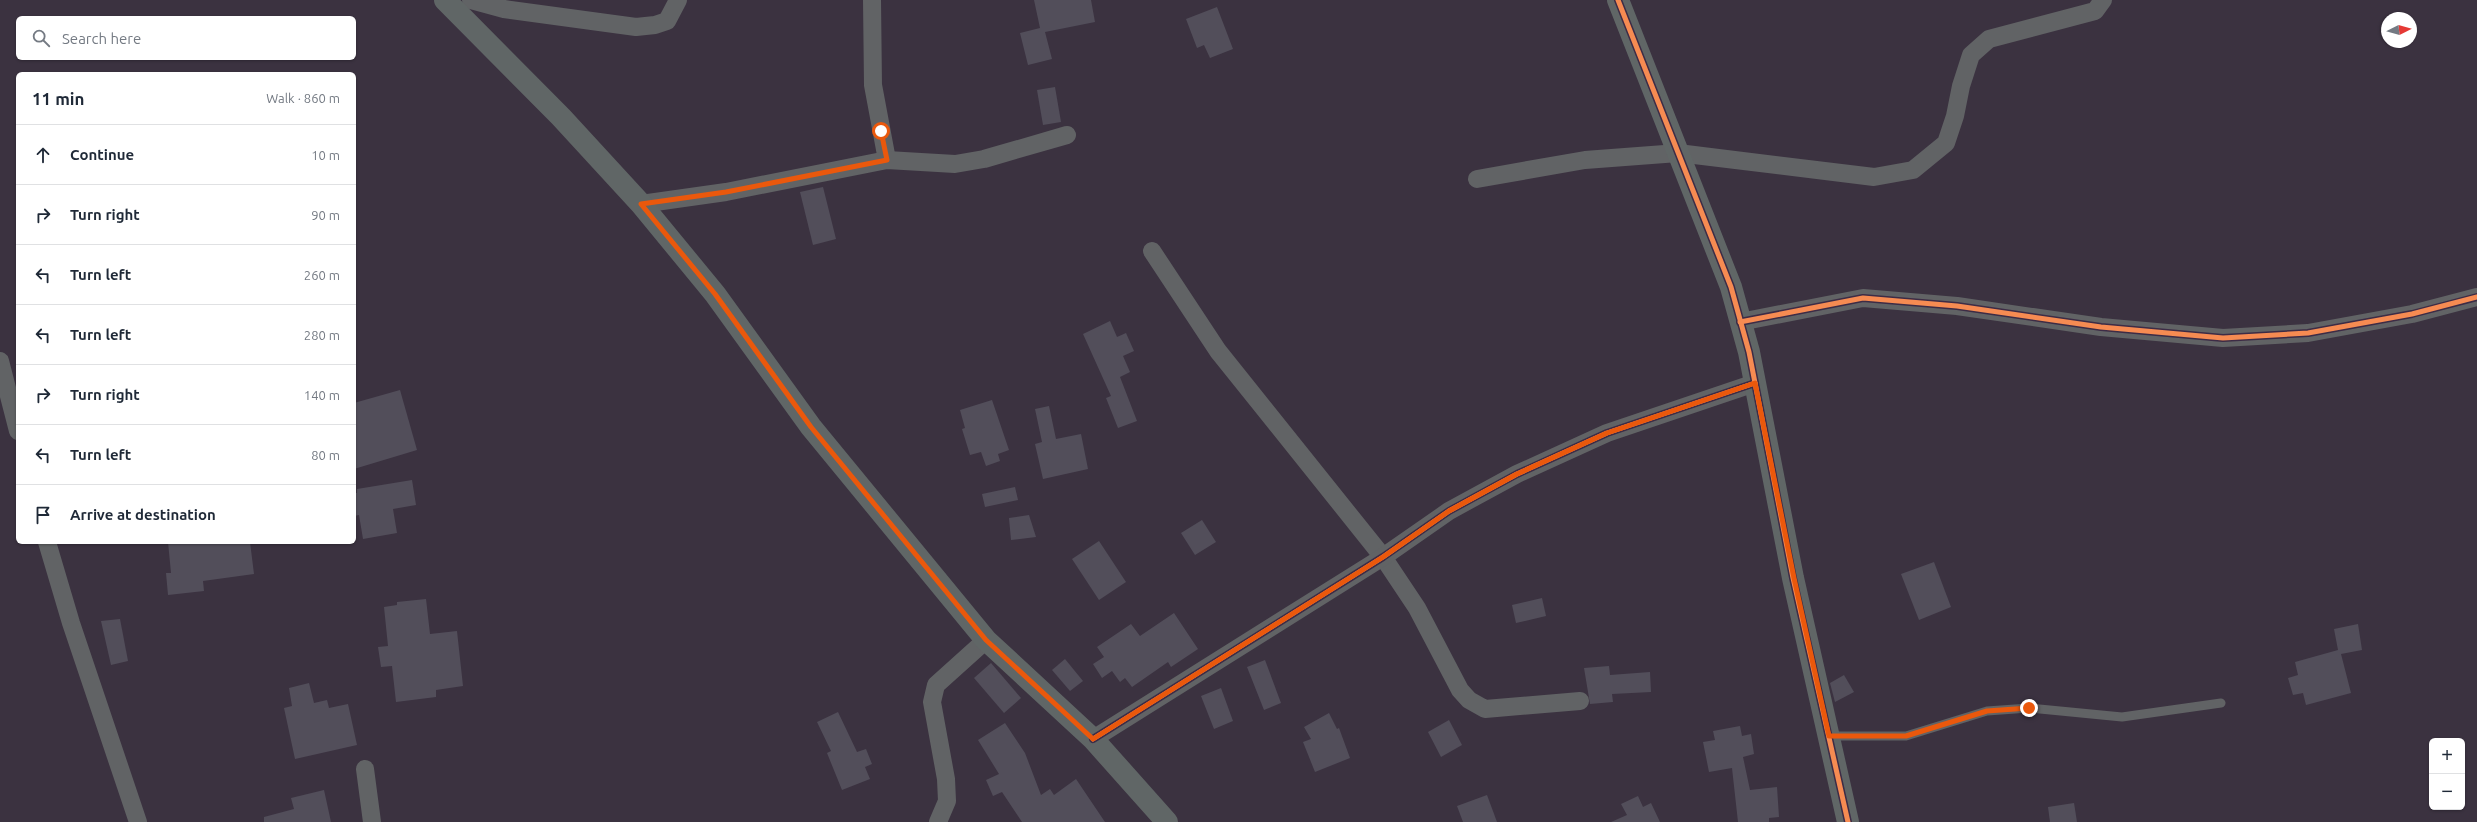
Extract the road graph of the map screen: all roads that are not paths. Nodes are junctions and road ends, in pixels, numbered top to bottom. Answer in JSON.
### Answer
{"nodes":[{"id":1,"x":445,"y":0,"type":"edge"},
{"id":2,"x":471,"y":0,"type":"edge"},
{"id":3,"x":678,"y":0,"type":"edge"},
{"id":4,"x":872,"y":0,"type":"edge"},
{"id":5,"x":1618,"y":0,"type":"edge"},
{"id":6,"x":2103,"y":0,"type":"edge"},
{"id":7,"x":1067,"y":135,"type":"dead end"},
{"id":8,"x":1678,"y":153,"type":"junction"},
{"id":9,"x":887,"y":160,"type":"junction"},
{"id":10,"x":1477,"y":179,"type":"dead end"},
{"id":11,"x":641,"y":204,"type":"junction"},
{"id":12,"x":1152,"y":251,"type":"dead end"},
{"id":13,"x":2477,"y":297,"type":"edge"},
{"id":14,"x":1740,"y":322,"type":"junction"},
{"id":15,"x":0,"y":360,"type":"edge"},
{"id":16,"x":1755,"y":383,"type":"junction"},
{"id":17,"x":16,"y":423,"type":"edge"},
{"id":18,"x":48,"y":544,"type":"edge"},
{"id":19,"x":1383,"y":557,"type":"junction"},
{"id":20,"x":986,"y":640,"type":"junction"},
{"id":21,"x":1580,"y":701,"type":"dead end"},
{"id":22,"x":2221,"y":703,"type":"dead end"},
{"id":23,"x":1829,"y":736,"type":"junction"},
{"id":24,"x":1093,"y":739,"type":"junction"},
{"id":25,"x":365,"y":769,"type":"dead end"},
{"id":26,"x":138,"y":822,"type":"edge"},
{"id":27,"x":372,"y":822,"type":"edge"},
{"id":28,"x":938,"y":822,"type":"edge"},
{"id":29,"x":1167,"y":822,"type":"edge"},
{"id":30,"x":1848,"y":822,"type":"edge"}],
"edges":[{"from":1,"to":11,"type":"main road"},
{"from":2,"to":3,"type":"street"},
{"from":4,"to":9,"type":"street"},
{"from":5,"to":8,"type":"main road"},
{"from":6,"to":8,"type":"street"},
{"from":7,"to":9,"type":"street"},
{"from":8,"to":10,"type":"street"},
{"from":8,"to":14,"type":"main road"},
{"from":9,"to":11,"type":"street"},
{"from":11,"to":20,"type":"main road"},
{"from":12,"to":19,"type":"street"},
{"from":13,"to":14,"type":"street"},
{"from":14,"to":16,"type":"main road"},
{"from":15,"to":17,"type":"street"},
{"from":16,"to":19,"type":"street"},
{"from":16,"to":23,"type":"main road"},
{"from":18,"to":26,"type":"street"},
{"from":19,"to":21,"type":"street"},
{"from":19,"to":24,"type":"street"},
{"from":20,"to":24,"type":"main road"},
{"from":20,"to":28,"type":"street"},
{"from":22,"to":23,"type":"lane"},
{"from":23,"to":30,"type":"main road"},
{"from":24,"to":29,"type":"main road"},
{"from":25,"to":27,"type":"street"}]}
